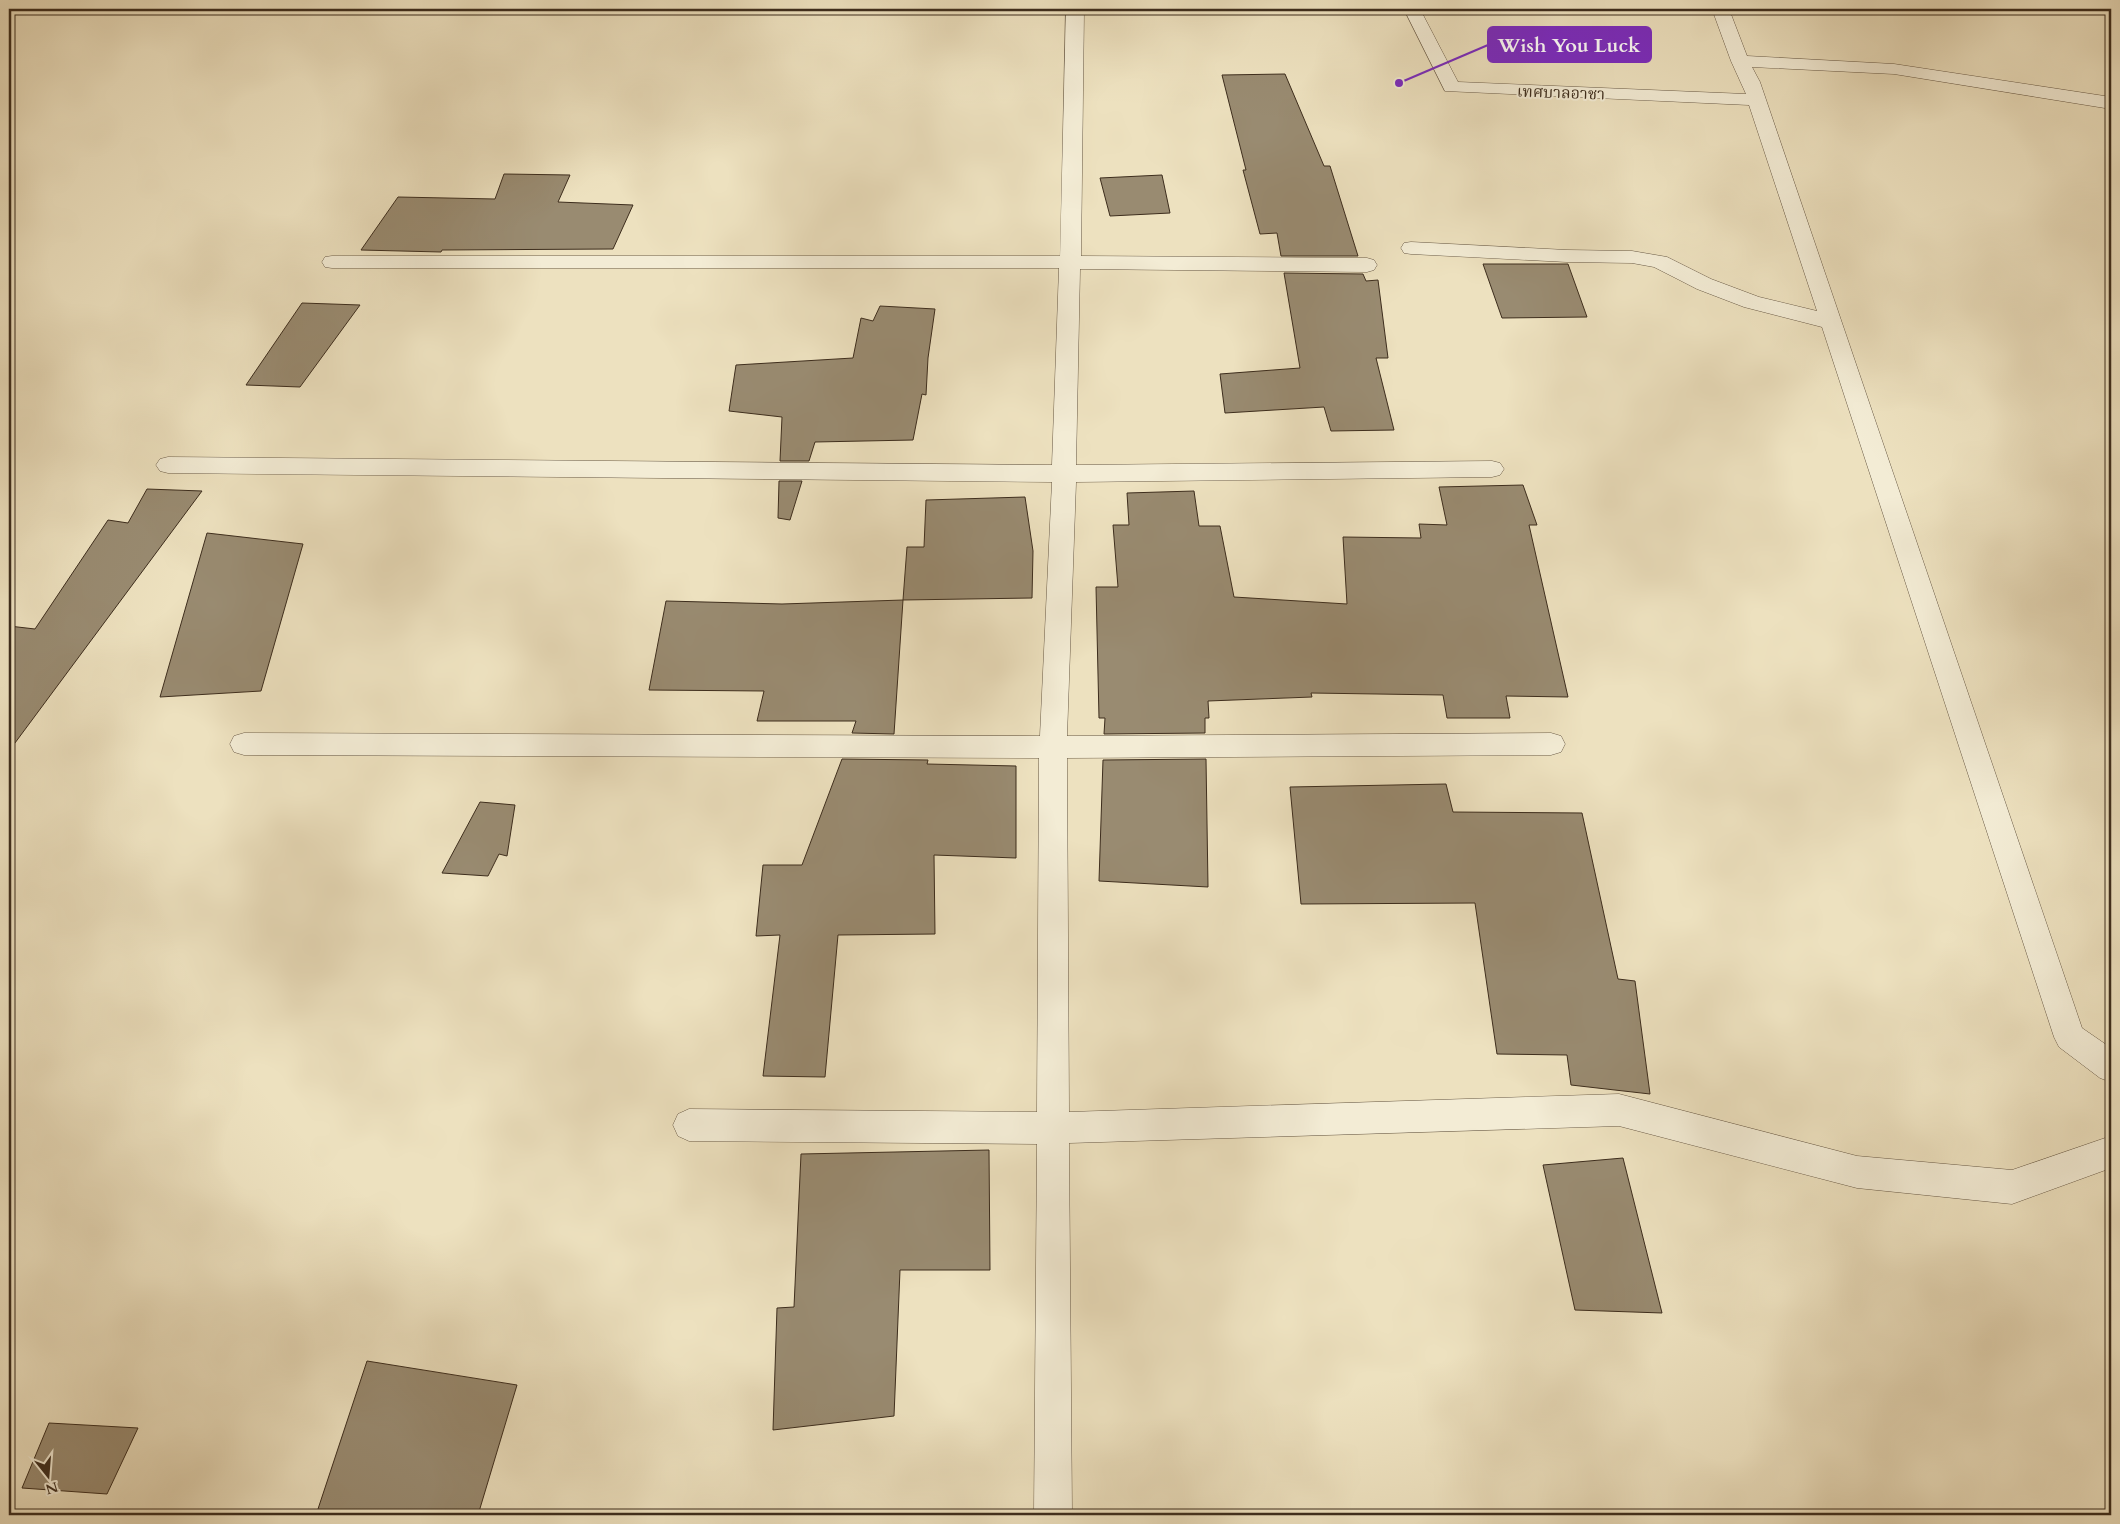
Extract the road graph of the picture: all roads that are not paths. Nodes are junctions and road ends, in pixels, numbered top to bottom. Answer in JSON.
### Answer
{"nodes":[{"id":1,"x":1075,"y":9,"type":"edge"},
{"id":2,"x":1412,"y":9,"type":"edge"},
{"id":3,"x":1721,"y":9,"type":"edge"},
{"id":4,"x":1740,"y":61,"type":"junction"},
{"id":5,"x":1757,"y":100,"type":"junction"},
{"id":6,"x":2111,"y":103,"type":"edge"},
{"id":7,"x":1411,"y":248,"type":"dead end"},
{"id":8,"x":332,"y":262,"type":"dead end"},
{"id":9,"x":1070,"y":262,"type":"junction"},
{"id":10,"x":1367,"y":265,"type":"dead end"},
{"id":11,"x":1831,"y":322,"type":"junction"},
{"id":12,"x":168,"y":465,"type":"dead end"},
{"id":13,"x":1492,"y":469,"type":"dead end"},
{"id":14,"x":1064,"y":474,"type":"junction"},
{"id":15,"x":244,"y":744,"type":"dead end"},
{"id":16,"x":1551,"y":744,"type":"dead end"},
{"id":17,"x":1053,"y":747,"type":"junction"},
{"id":18,"x":2111,"y":1067,"type":"edge"},
{"id":19,"x":689,"y":1125,"type":"dead end"},
{"id":20,"x":1052,"y":1128,"type":"junction"},
{"id":21,"x":2111,"y":1152,"type":"edge"},
{"id":22,"x":1053,"y":1515,"type":"edge"}],
"edges":[{"from":1,"to":9,"type":"street"},
{"from":2,"to":5,"type":"street","name":"เทศบาลอาชา"},
{"from":3,"to":4,"type":"street"},
{"from":4,"to":5,"type":"street"},
{"from":4,"to":6,"type":"street"},
{"from":5,"to":11,"type":"street"},
{"from":7,"to":11,"type":"street"},
{"from":8,"to":9,"type":"street"},
{"from":9,"to":10,"type":"street"},
{"from":9,"to":14,"type":"street"},
{"from":11,"to":18,"type":"street"},
{"from":12,"to":14,"type":"street"},
{"from":13,"to":14,"type":"street"},
{"from":14,"to":17,"type":"street"},
{"from":15,"to":17,"type":"street"},
{"from":16,"to":17,"type":"street"},
{"from":17,"to":20,"type":"street"},
{"from":19,"to":20,"type":"street"},
{"from":20,"to":21,"type":"street"},
{"from":20,"to":22,"type":"street"}]}
